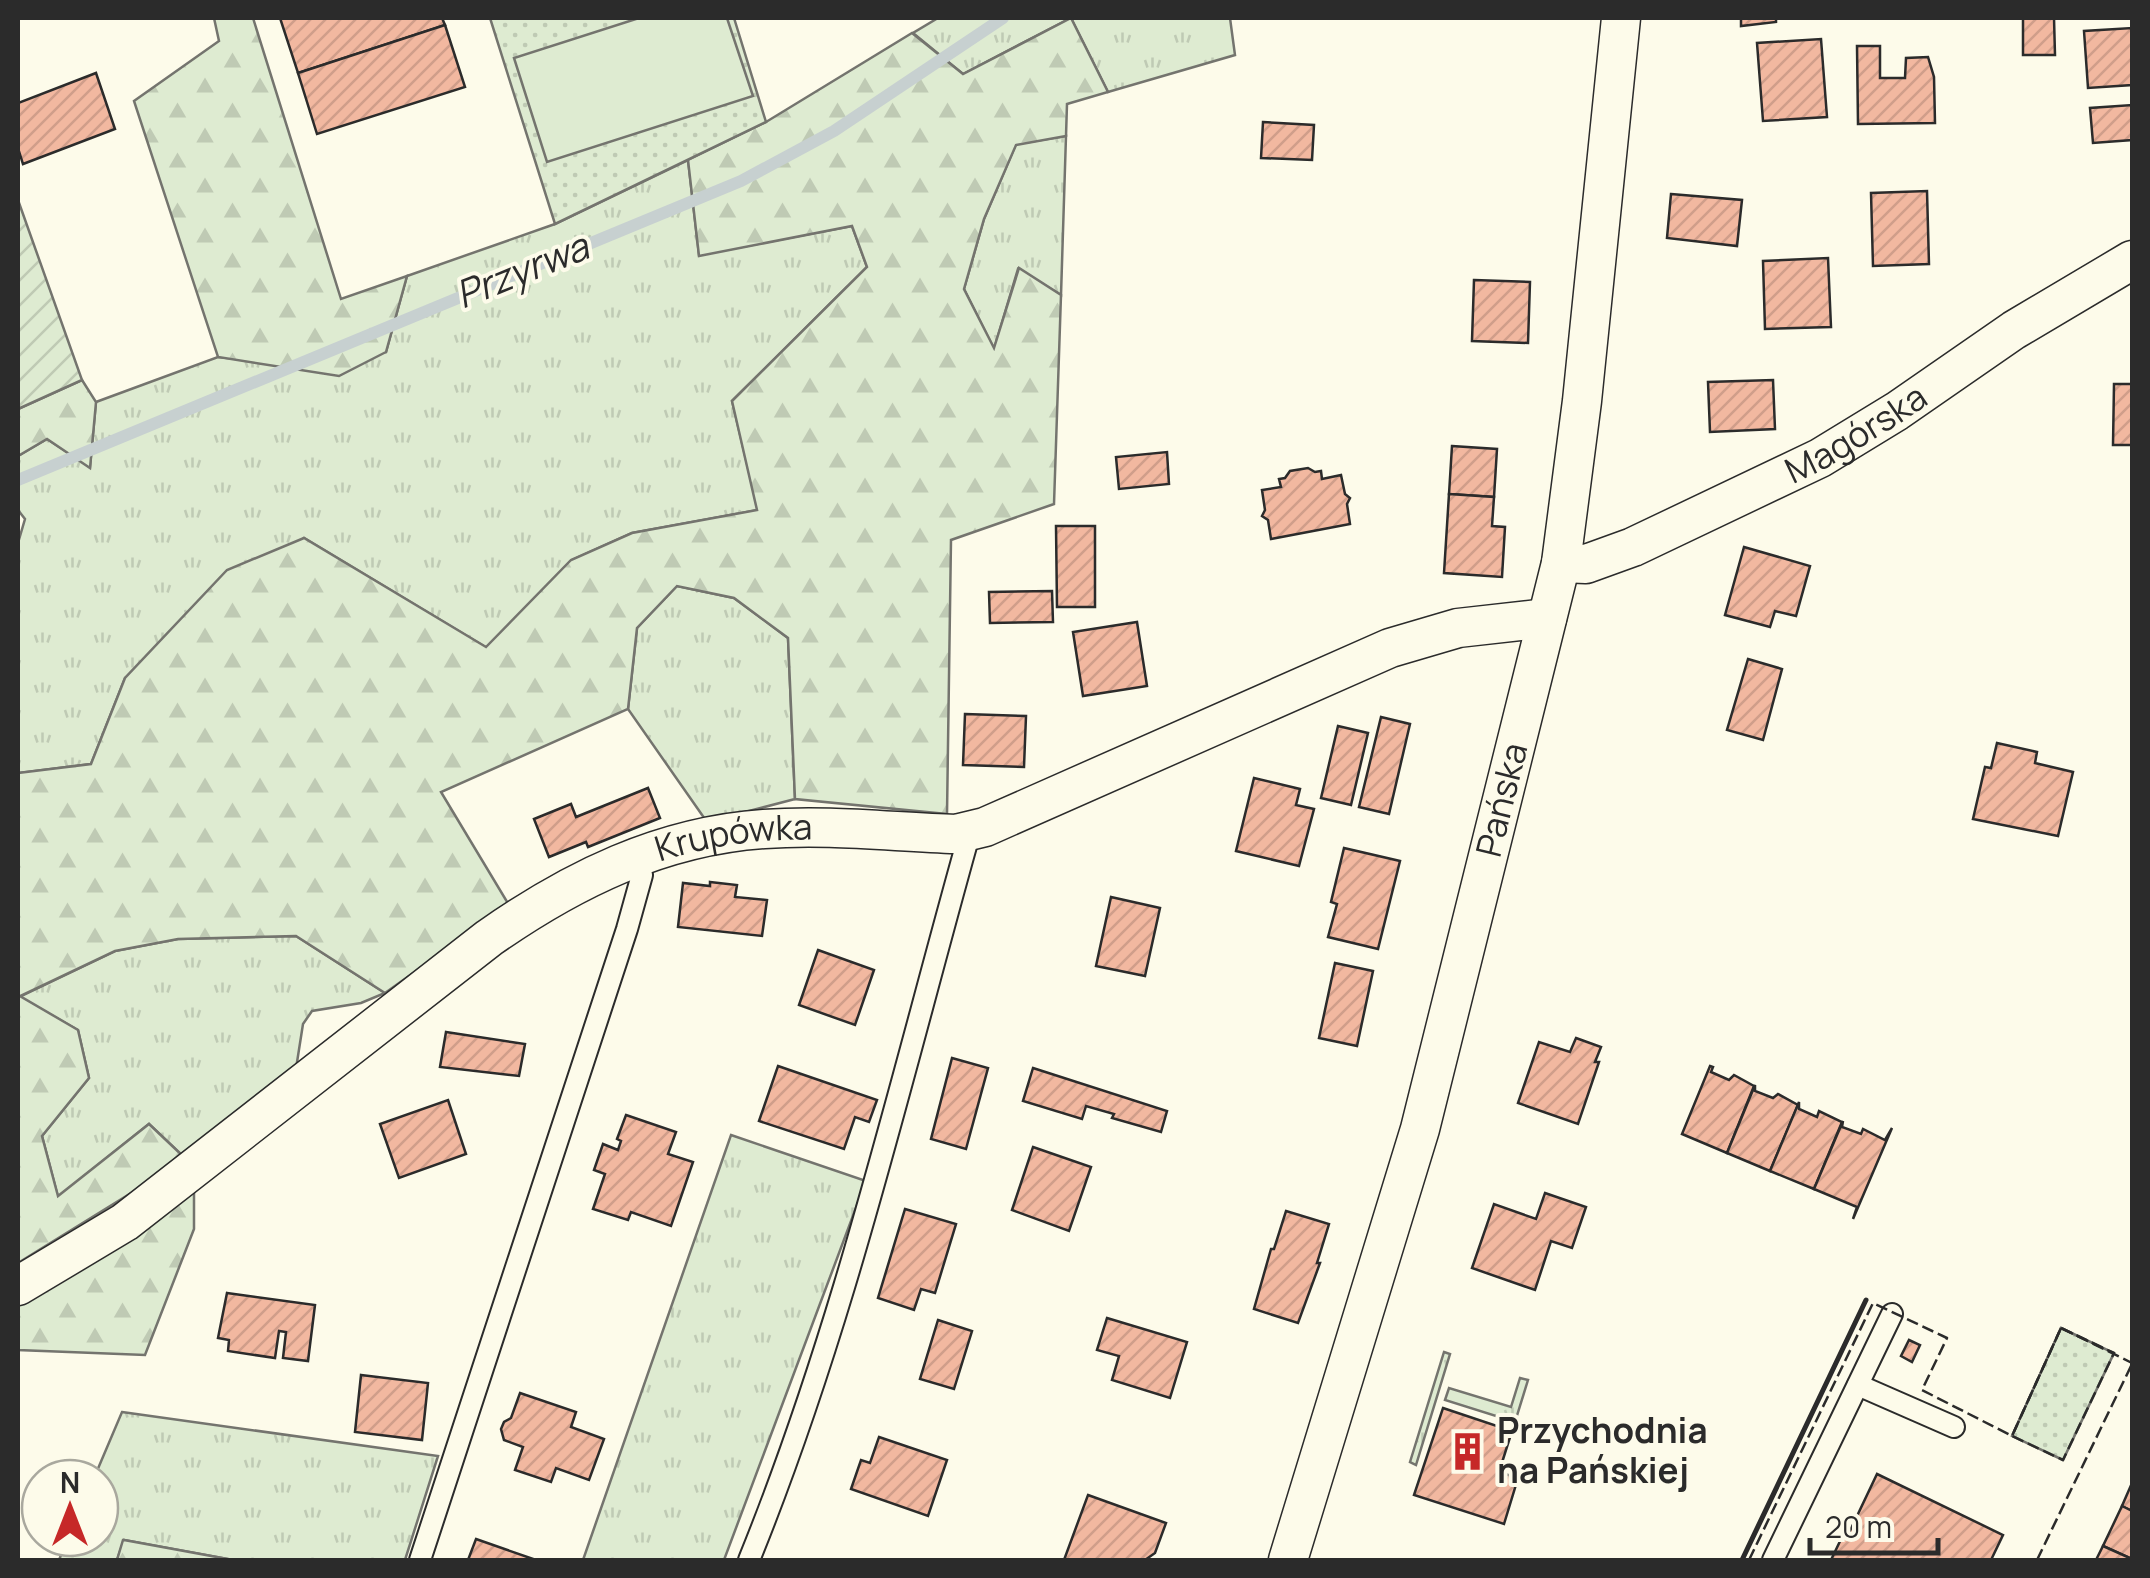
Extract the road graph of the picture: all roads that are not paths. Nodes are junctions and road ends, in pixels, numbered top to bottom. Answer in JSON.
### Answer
{"nodes":[{"id":1,"x":1621,"y":18,"type":"edge"},
{"id":2,"x":2132,"y":260,"type":"edge"},
{"id":3,"x":1561,"y":563,"type":"junction"},
{"id":4,"x":1547,"y":618,"type":"junction"},
{"id":5,"x":964,"y":832,"type":"junction"},
{"id":6,"x":635,"y":857,"type":"junction"},
{"id":7,"x":18,"y":1286,"type":"edge"},
{"id":8,"x":1892,"y":1314,"type":"dead end"},
{"id":9,"x":1858,"y":1385,"type":"junction"},
{"id":10,"x":1954,"y":1427,"type":"dead end"},
{"id":11,"x":420,"y":1560,"type":"edge"},
{"id":12,"x":749,"y":1560,"type":"edge"},
{"id":13,"x":1288,"y":1560,"type":"edge"},
{"id":14,"x":1773,"y":1560,"type":"edge"}],
"edges":[{"from":1,"to":3,"type":"street","name":"Pańska"},
{"from":2,"to":3,"type":"street","name":"Magórska"},
{"from":3,"to":4,"type":"street","name":"Pańska"},
{"from":4,"to":5,"type":"street","name":"Krupówka"},
{"from":4,"to":13,"type":"street","name":"Pańska"},
{"from":5,"to":6,"type":"street","name":"Krupówka"},
{"from":5,"to":12,"type":"lane"},
{"from":6,"to":7,"type":"street","name":"Krupówka"},
{"from":6,"to":11,"type":"lane"},
{"from":8,"to":9,"type":"lane"},
{"from":9,"to":10,"type":"lane"},
{"from":9,"to":14,"type":"lane"}]}
